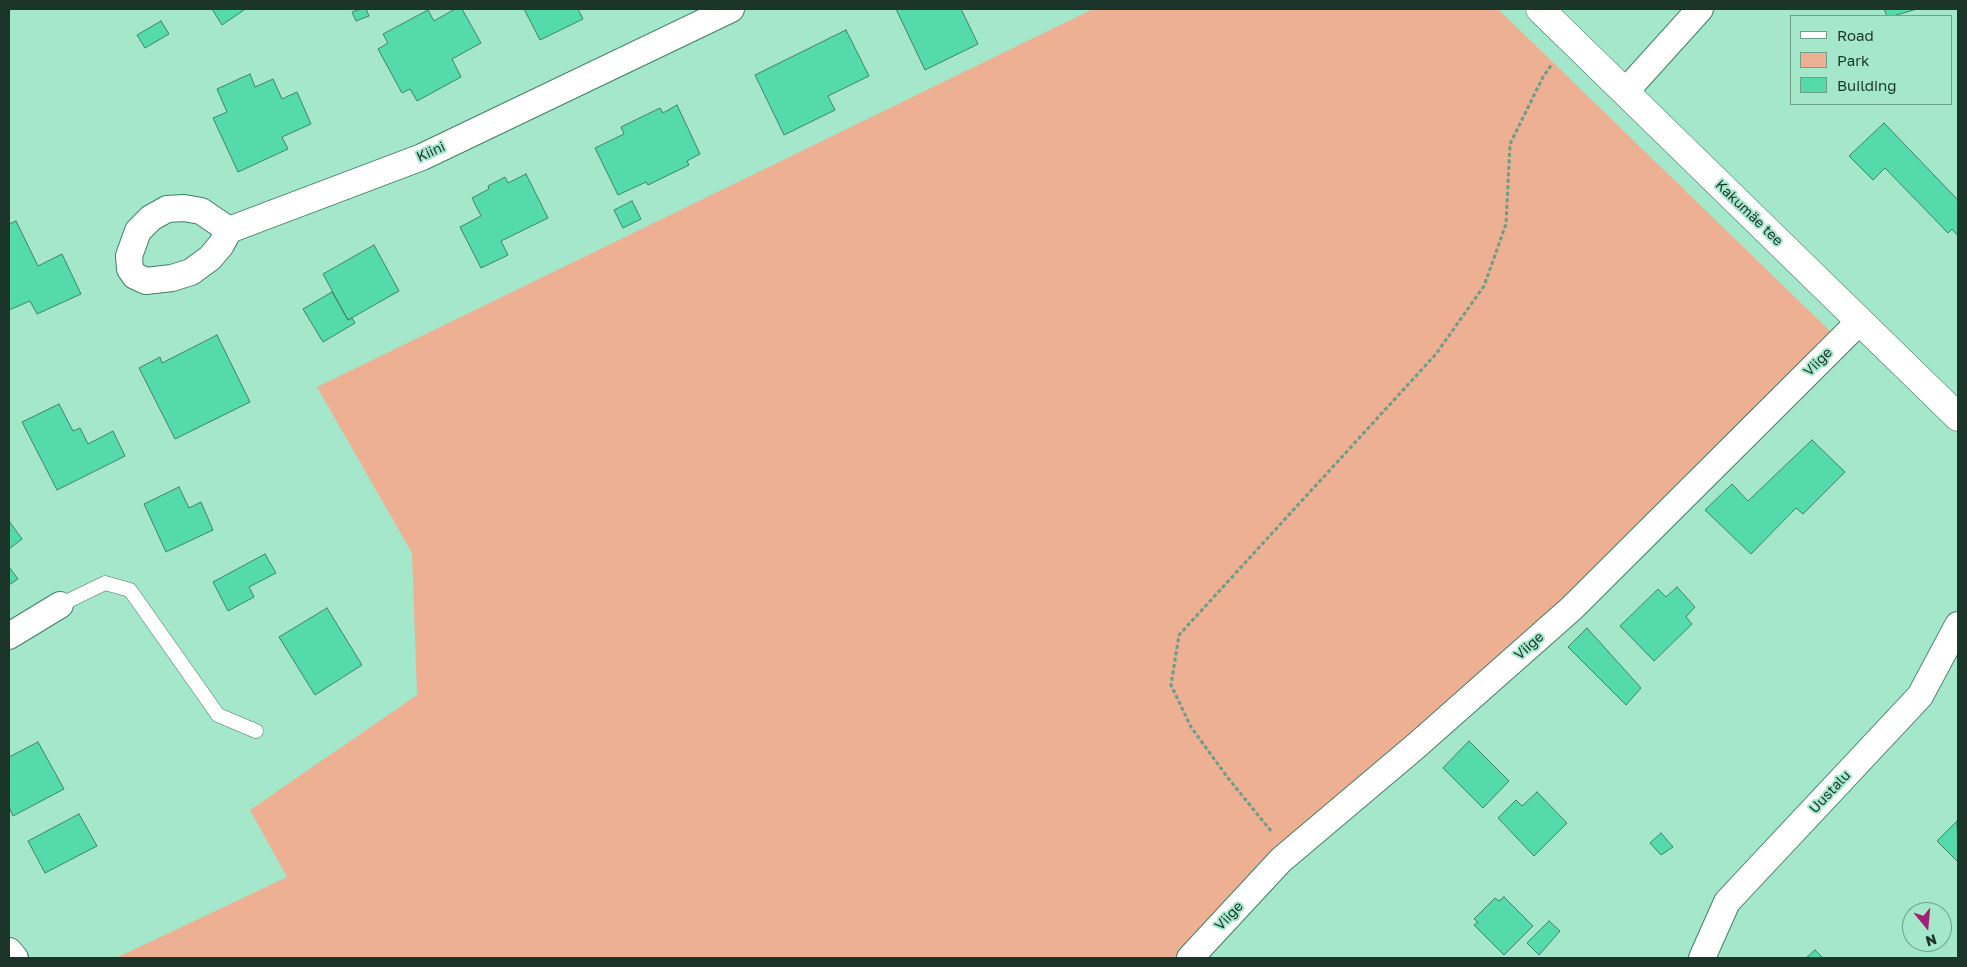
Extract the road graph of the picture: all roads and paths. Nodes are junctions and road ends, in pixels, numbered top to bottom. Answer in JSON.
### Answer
{"nodes":[{"id":1,"x":731,"y":9,"type":"edge"},
{"id":2,"x":1540,"y":9,"type":"edge"},
{"id":3,"x":1700,"y":9,"type":"edge"},
{"id":4,"x":1572,"y":39,"type":"junction"},
{"id":5,"x":1625,"y":92,"type":"junction"},
{"id":6,"x":229,"y":230,"type":"junction"},
{"id":7,"x":1859,"y":322,"type":"junction"},
{"id":8,"x":1958,"y":417,"type":"edge"},
{"id":9,"x":60,"y":605,"type":"joint"},
{"id":10,"x":1958,"y":625,"type":"edge"},
{"id":11,"x":9,"y":636,"type":"edge"},
{"id":12,"x":256,"y":731,"type":"dead end"},
{"id":13,"x":1281,"y":860,"type":"junction"},
{"id":14,"x":9,"y":951,"type":"edge"},
{"id":15,"x":15,"y":958,"type":"edge"},
{"id":16,"x":1190,"y":958,"type":"edge"},
{"id":17,"x":1702,"y":958,"type":"edge"}],
"edges":[{"from":1,"to":6,"type":"street","name":"Kiini"},
{"from":2,"to":4,"type":"street","name":"Kakumäe tee"},
{"from":3,"to":5,"type":"street"},
{"from":4,"to":5,"type":"street","name":"Kakumäe tee"},
{"from":4,"to":13,"type":"path"},
{"from":5,"to":7,"type":"street","name":"Kakumäe tee"},
{"from":6,"to":6,"type":"street"},
{"from":7,"to":8,"type":"street","name":"Kakumäe tee"},
{"from":7,"to":13,"type":"street","name":"Viige"},
{"from":9,"to":11,"type":"street"},
{"from":9,"to":12,"type":"lane"},
{"from":10,"to":17,"type":"street","name":"Uustalu"},
{"from":13,"to":16,"type":"street","name":"Viige"},
{"from":14,"to":15,"type":"street"}]}
